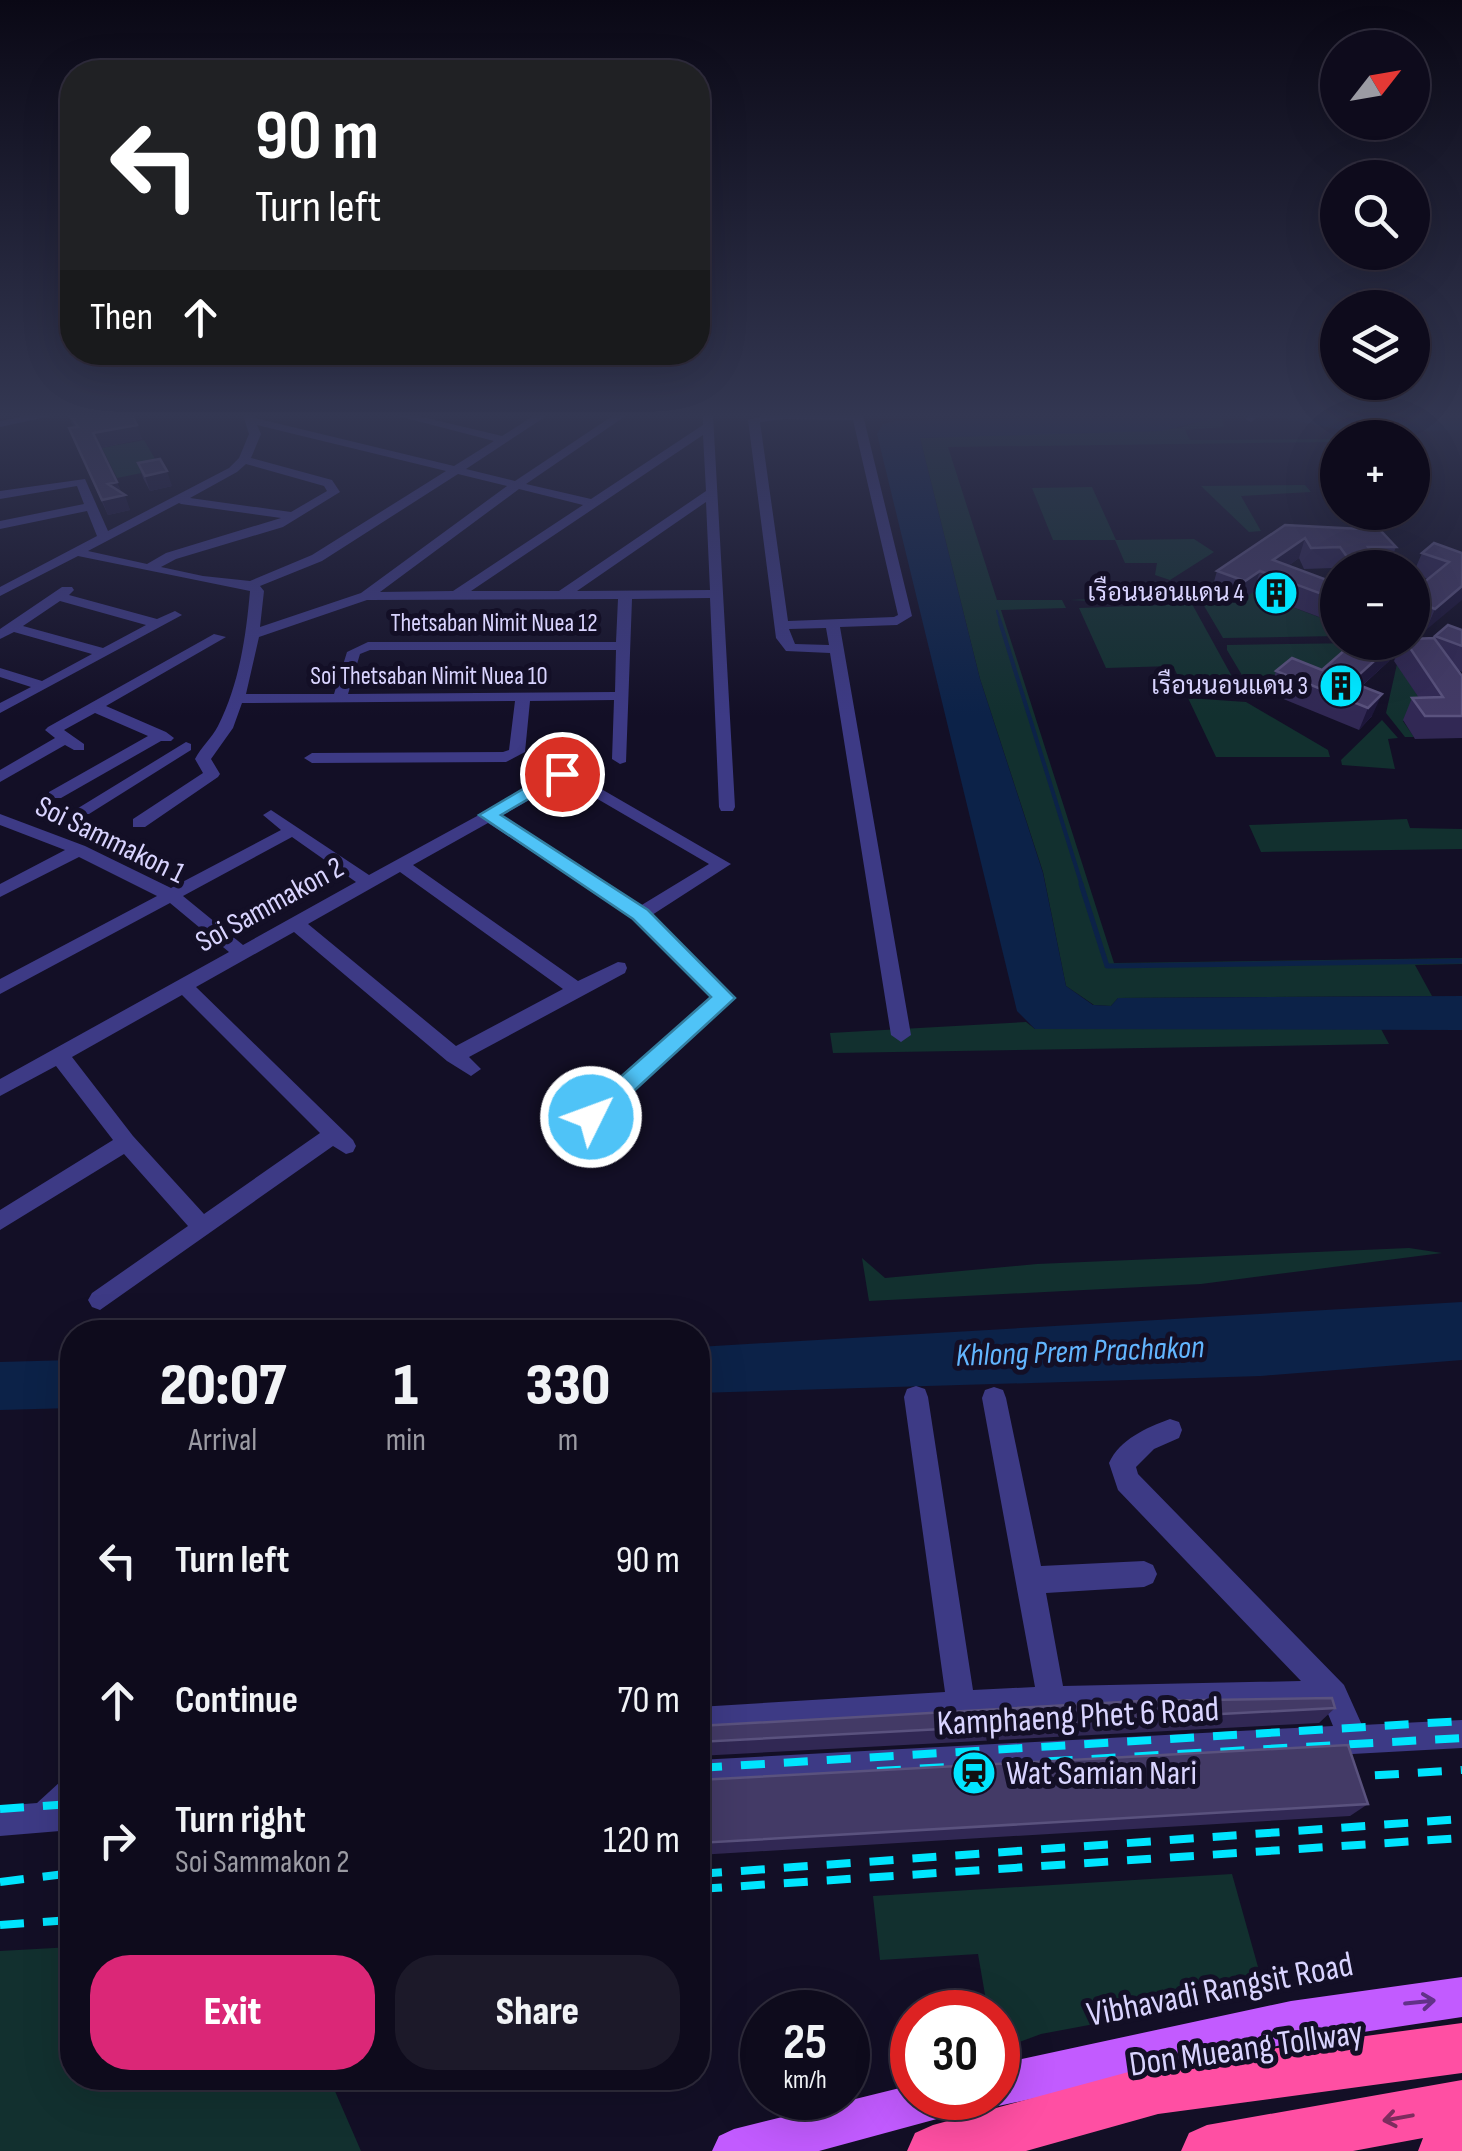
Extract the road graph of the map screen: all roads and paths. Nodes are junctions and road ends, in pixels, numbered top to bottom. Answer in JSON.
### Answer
{"nodes":[{"id":1,"x":45,"y":515,"type":"edge"},
{"id":2,"x":93,"y":515,"type":"edge"},
{"id":3,"x":151,"y":515,"type":"edge"},
{"id":4,"x":290,"y":515,"type":"edge"},
{"id":5,"x":385,"y":515,"type":"edge"},
{"id":6,"x":475,"y":515,"type":"edge"},
{"id":7,"x":578,"y":515,"type":"edge"},
{"id":8,"x":678,"y":515,"type":"edge"},
{"id":9,"x":713,"y":515,"type":"edge"},
{"id":10,"x":767,"y":515,"type":"edge"},
{"id":11,"x":881,"y":515,"type":"edge"},
{"id":12,"x":294,"y":516,"type":"joint"},
{"id":13,"x":0,"y":525,"type":"edge"},
{"id":14,"x":104,"y":539,"type":"junction"},
{"id":15,"x":80,"y":553,"type":"junction"},
{"id":16,"x":147,"y":570,"type":"junction"},
{"id":17,"x":252,"y":585,"type":"junction"},
{"id":18,"x":0,"y":592,"type":"edge"},
{"id":19,"x":625,"y":593,"type":"junction"},
{"id":20,"x":716,"y":594,"type":"junction"},
{"id":21,"x":456,"y":595,"type":"junction"},
{"id":22,"x":562,"y":595,"type":"junction"},
{"id":23,"x":366,"y":596,"type":"junction"},
{"id":24,"x":174,"y":615,"type":"dead end"},
{"id":25,"x":832,"y":623,"type":"junction"},
{"id":26,"x":158,"y":624,"type":"junction"},
{"id":27,"x":782,"y":625,"type":"junction"},
{"id":28,"x":6,"y":631,"type":"edge"},
{"id":29,"x":254,"y":634,"type":"junction"},
{"id":30,"x":219,"y":636,"type":"dead end"},
{"id":31,"x":625,"y":646,"type":"junction"},
{"id":32,"x":835,"y":649,"type":"junction"},
{"id":33,"x":105,"y":653,"type":"junction"},
{"id":34,"x":0,"y":672,"type":"edge"},
{"id":35,"x":44,"y":686,"type":"junction"},
{"id":36,"x":621,"y":696,"type":"junction"},
{"id":37,"x":523,"y":699,"type":"junction"},
{"id":38,"x":236,"y":700,"type":"junction"},
{"id":39,"x":340,"y":700,"type":"junction"},
{"id":40,"x":95,"y":707,"type":"junction"},
{"id":41,"x":0,"y":710,"type":"edge"},
{"id":42,"x":160,"y":735,"type":"junction"},
{"id":43,"x":186,"y":747,"type":"junction"},
{"id":44,"x":206,"y":751,"type":"junction"},
{"id":45,"x":312,"y":758,"type":"dead end"},
{"id":46,"x":620,"y":759,"type":"dead end"},
{"id":47,"x":0,"y":778,"type":"edge"},
{"id":48,"x":55,"y":795,"type":"dead end"},
{"id":49,"x":727,"y":807,"type":"dead end"},
{"id":50,"x":84,"y":810,"type":"dead end"},
{"id":51,"x":271,"y":815,"type":"dead end"},
{"id":52,"x":488,"y":815,"type":"junction"},
{"id":53,"x":0,"y":819,"type":"edge"},
{"id":54,"x":139,"y":823,"type":"dead end"},
{"id":55,"x":291,"y":830,"type":"junction"},
{"id":56,"x":80,"y":850,"type":"junction"},
{"id":57,"x":400,"y":864,"type":"junction"},
{"id":58,"x":367,"y":882,"type":"junction"},
{"id":59,"x":0,"y":891,"type":"edge"},
{"id":60,"x":172,"y":896,"type":"junction"},
{"id":61,"x":640,"y":914,"type":"junction"},
{"id":62,"x":295,"y":923,"type":"junction"},
{"id":63,"x":241,"y":953,"type":"junction"},
{"id":64,"x":618,"y":968,"type":"dead end"},
{"id":65,"x":184,"y":986,"type":"junction"},
{"id":66,"x":0,"y":987,"type":"edge"},
{"id":67,"x":576,"y":988,"type":"junction"},
{"id":68,"x":902,"y":1034,"type":"dead end"},
{"id":69,"x":60,"y":1055,"type":"junction"},
{"id":70,"x":454,"y":1056,"type":"junction"},
{"id":71,"x":472,"y":1069,"type":"dead end"},
{"id":72,"x":0,"y":1088,"type":"edge"},
{"id":73,"x":591,"y":1117,"type":"dead end"},
{"id":74,"x":126,"y":1142,"type":"junction"},
{"id":75,"x":0,"y":1221,"type":"edge"},
{"id":76,"x":201,"y":1226,"type":"junction"},
{"id":77,"x":100,"y":1300,"type":"dead end"},
{"id":78,"x":916,"y":1397,"type":"dead end"},
{"id":79,"x":994,"y":1398,"type":"dead end"},
{"id":80,"x":1170,"y":1430,"type":"dead end"},
{"id":81,"x":1144,"y":1574,"type":"dead end"},
{"id":82,"x":1030,"y":1580,"type":"junction"},
{"id":83,"x":1334,"y":1695,"type":"junction"},
{"id":84,"x":1051,"y":1700,"type":"junction"},
{"id":85,"x":961,"y":1706,"type":"junction"},
{"id":86,"x":710,"y":1720,"type":"edge"},
{"id":87,"x":1462,"y":1734,"type":"edge"},
{"id":88,"x":1354,"y":1740,"type":"junction"},
{"id":89,"x":710,"y":1774,"type":"edge"},
{"id":90,"x":57,"y":1817,"type":"edge"},
{"id":91,"x":0,"y":1821,"type":"edge"},
{"id":92,"x":1462,"y":1997,"type":"edge"},
{"id":93,"x":1462,"y":2048,"type":"edge"},
{"id":94,"x":1462,"y":2068,"type":"edge"},
{"id":95,"x":1020,"y":2080,"type":"edge"},
{"id":96,"x":1462,"y":2106,"type":"edge"},
{"id":97,"x":890,"y":2112,"type":"edge"},
{"id":98,"x":1462,"y":2148,"type":"edge"},
{"id":99,"x":734,"y":2151,"type":"edge"},
{"id":100,"x":933,"y":2151,"type":"edge"},
{"id":101,"x":988,"y":2151,"type":"edge"},
{"id":102,"x":1208,"y":2151,"type":"edge"},
{"id":103,"x":1444,"y":2151,"type":"edge"}],
"edges":[{"from":1,"to":13,"type":"street"},
{"from":2,"to":14,"type":"street"},
{"from":3,"to":14,"type":"street"},
{"from":4,"to":12,"type":"street"},
{"from":5,"to":17,"type":"street"},
{"from":6,"to":23,"type":"street"},
{"from":7,"to":21,"type":"street"},
{"from":8,"to":22,"type":"street"},
{"from":9,"to":20,"type":"street"},
{"from":10,"to":27,"type":"street"},
{"from":11,"to":25,"type":"street"},
{"from":12,"to":16,"type":"street"},
{"from":14,"to":15,"type":"street"},
{"from":15,"to":16,"type":"street"},
{"from":15,"to":18,"type":"street"},
{"from":16,"to":17,"type":"street"},
{"from":17,"to":29,"type":"street"},
{"from":19,"to":20,"type":"street"},
{"from":19,"to":22,"type":"street"},
{"from":19,"to":31,"type":"street"},
{"from":20,"to":49,"type":"street"},
{"from":21,"to":22,"type":"street"},
{"from":21,"to":23,"type":"street"},
{"from":23,"to":29,"type":"street"},
{"from":24,"to":26,"type":"street"},
{"from":25,"to":27,"type":"street"},
{"from":25,"to":32,"type":"street"},
{"from":26,"to":28,"type":"street"},
{"from":26,"to":33,"type":"street"},
{"from":27,"to":32,"type":"street"},
{"from":28,"to":33,"type":"street"},
{"from":29,"to":38,"type":"street"},
{"from":30,"to":40,"type":"street"},
{"from":31,"to":36,"type":"street"},
{"from":31,"to":39,"type":"street","name":"Thetsaban Nimit Nuea 12"},
{"from":32,"to":68,"type":"street"},
{"from":33,"to":35,"type":"street"},
{"from":34,"to":35,"type":"street"},
{"from":35,"to":41,"type":"street"},
{"from":36,"to":37,"type":"street","name":"Soi Thetsaban Nimit Nuea 10"},
{"from":36,"to":46,"type":"street"},
{"from":37,"to":39,"type":"street","name":"Soi Thetsaban Nimit Nuea 10"},
{"from":37,"to":45,"type":"street"},
{"from":38,"to":39,"type":"street","name":"Soi Thetsaban Nimit Nuea 10"},
{"from":38,"to":44,"type":"street"},
{"from":40,"to":42,"type":"street"},
{"from":40,"to":47,"type":"street"},
{"from":42,"to":43,"type":"street"},
{"from":42,"to":48,"type":"street"},
{"from":43,"to":44,"type":"street"},
{"from":43,"to":50,"type":"street"},
{"from":44,"to":54,"type":"street"},
{"from":51,"to":55,"type":"street"},
{"from":52,"to":57,"type":"street","name":"Soi Sammakon 2"},
{"from":52,"to":61,"type":"street"},
{"from":52,"to":61,"type":"street","name":"Soi Sammakon 2"},
{"from":53,"to":56,"type":"street","name":"Soi Sammakon 1"},
{"from":55,"to":58,"type":"street"},
{"from":55,"to":60,"type":"street"},
{"from":56,"to":59,"type":"street"},
{"from":56,"to":60,"type":"street","name":"Soi Sammakon 1"},
{"from":57,"to":58,"type":"street","name":"Soi Sammakon 2"},
{"from":57,"to":67,"type":"street"},
{"from":58,"to":62,"type":"street","name":"Soi Sammakon 2"},
{"from":60,"to":63,"type":"street","name":"Soi Sammakon 1"},
{"from":60,"to":66,"type":"street"},
{"from":61,"to":73,"type":"street"},
{"from":62,"to":63,"type":"street","name":"Soi Sammakon 2"},
{"from":62,"to":70,"type":"street"},
{"from":63,"to":65,"type":"street","name":"Soi Sammakon 2"},
{"from":64,"to":67,"type":"street"},
{"from":65,"to":69,"type":"street","name":"Soi Sammakon 2"},
{"from":65,"to":76,"type":"street"},
{"from":67,"to":70,"type":"street"},
{"from":69,"to":72,"type":"street","name":"Soi Sammakon 2"},
{"from":69,"to":74,"type":"street"},
{"from":70,"to":71,"type":"street"},
{"from":74,"to":75,"type":"street"},
{"from":74,"to":76,"type":"street"},
{"from":76,"to":77,"type":"street"},
{"from":78,"to":85,"type":"street"},
{"from":79,"to":82,"type":"street"},
{"from":80,"to":83,"type":"street"},
{"from":81,"to":82,"type":"street"},
{"from":82,"to":84,"type":"street"},
{"from":83,"to":84,"type":"street"},
{"from":83,"to":88,"type":"street"},
{"from":84,"to":85,"type":"street"},
{"from":85,"to":86,"type":"street"},
{"from":87,"to":88,"type":"street","name":"Kamphaeng Phet 6 Road"},
{"from":88,"to":89,"type":"street","name":"Kamphaeng Phet 6 Road"},
{"from":90,"to":91,"type":"street"},
{"from":95,"to":92,"type":"main road","name":"Vibhavadi Rangsit Road","one_way":true},
{"from":93,"to":100,"type":"highway"},
{"from":94,"to":101,"type":"highway","name":"Don Mueang Tollway"},
{"from":96,"to":102,"type":"highway","one_way":true},
{"from":97,"to":99,"type":"main road"},
{"from":98,"to":103,"type":"highway"}]}
